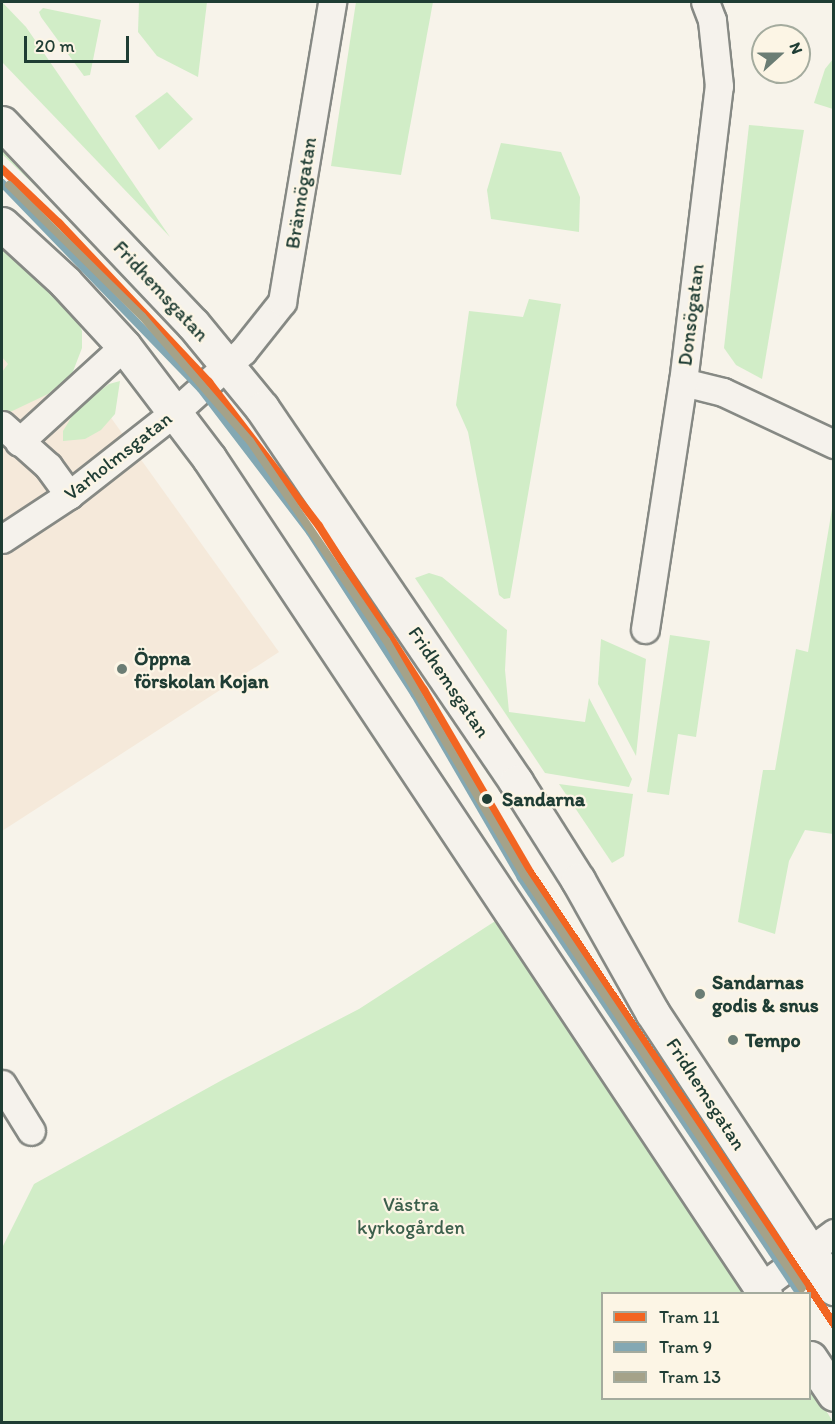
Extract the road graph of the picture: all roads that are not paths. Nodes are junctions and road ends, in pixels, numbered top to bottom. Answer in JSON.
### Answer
{"nodes":[{"id":1,"x":332,"y":2,"type":"edge"},
{"id":2,"x":705,"y":2,"type":"edge"},
{"id":3,"x":2,"y":123,"type":"edge"},
{"id":4,"x":2,"y":224,"type":"edge"},
{"id":5,"x":123,"y":346,"type":"junction"},
{"id":6,"x":229,"y":366,"type":"junction"},
{"id":7,"x":683,"y":382,"type":"junction"},
{"id":8,"x":175,"y":412,"type":"junction"},
{"id":9,"x":10,"y":434,"type":"edge"},
{"id":10,"x":834,"y":444,"type":"edge"},
{"id":11,"x":69,"y":495,"type":"junction"},
{"id":12,"x":2,"y":539,"type":"edge"},
{"id":13,"x":645,"y":629,"type":"dead end"},
{"id":14,"x":2,"y":1084,"type":"edge"},
{"id":15,"x":31,"y":1131,"type":"dead end"},
{"id":16,"x":822,"y":1243,"type":"edge"},
{"id":17,"x":834,"y":1288,"type":"edge"},
{"id":18,"x":763,"y":1290,"type":"edge"},
{"id":19,"x":811,"y":1360,"type":"edge"},
{"id":20,"x":834,"y":1394,"type":"edge"}],
"edges":[{"from":1,"to":6,"type":"street","name":"Brännögatan"},
{"from":2,"to":7,"type":"street","name":"Donsögatan"},
{"from":3,"to":6,"type":"street","name":"Fridhemsgatan"},
{"from":4,"to":5,"type":"street"},
{"from":5,"to":8,"type":"street"},
{"from":5,"to":9,"type":"street"},
{"from":6,"to":8,"type":"street","name":"Varholmsgatan"},
{"from":6,"to":16,"type":"street","name":"Fridhemsgatan"},
{"from":7,"to":10,"type":"street"},
{"from":7,"to":13,"type":"street","name":"Donsögatan"},
{"from":8,"to":11,"type":"street","name":"Varholmsgatan"},
{"from":8,"to":18,"type":"street"},
{"from":9,"to":11,"type":"street"},
{"from":11,"to":12,"type":"street","name":"Varholmsgatan"},
{"from":14,"to":15,"type":"street"},
{"from":16,"to":17,"type":"street","name":"Fridhemsgatan"},
{"from":16,"to":18,"type":"street"},
{"from":19,"to":20,"type":"street"}]}
